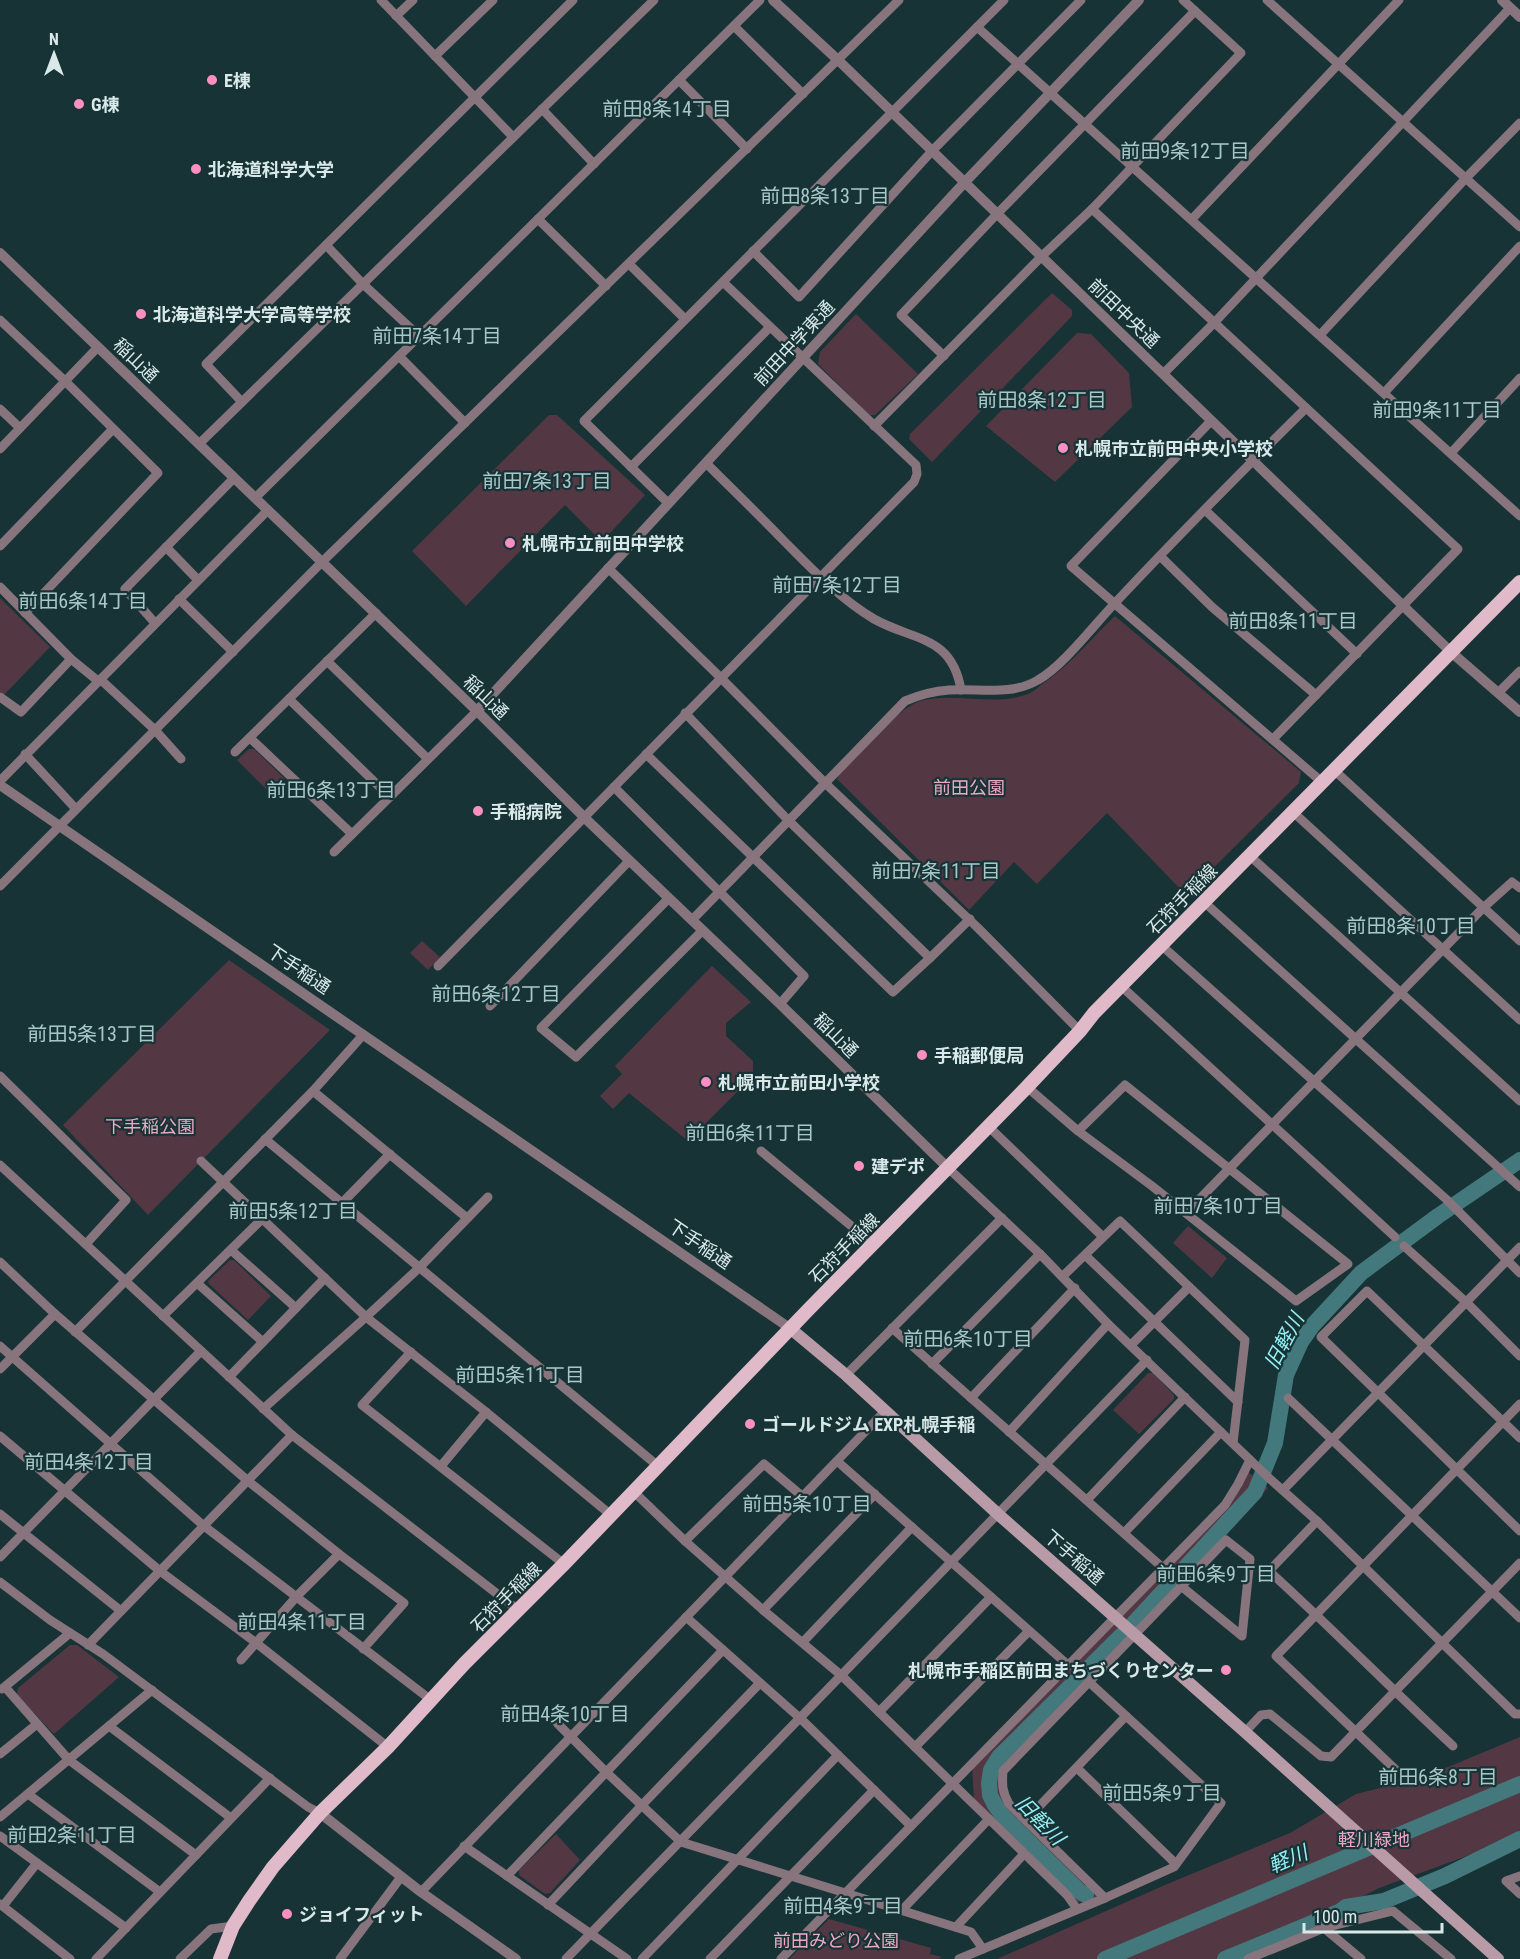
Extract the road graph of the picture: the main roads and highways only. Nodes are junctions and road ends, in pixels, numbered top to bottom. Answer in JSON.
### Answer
{"nodes":[{"id":1,"x":1520,"y":582,"type":"edge"},
{"id":2,"x":791,"y":1329,"type":"junction"},
{"id":3,"x":220,"y":1959,"type":"edge"},
{"id":4,"x":1498,"y":1959,"type":"edge"}],
"edges":[{"from":1,"to":2,"type":"main road","name":"石狩手稲線"},
{"from":2,"to":3,"type":"main road","name":"石狩手稲線"},
{"from":2,"to":4,"type":"main road","name":"下手稲通"}]}
